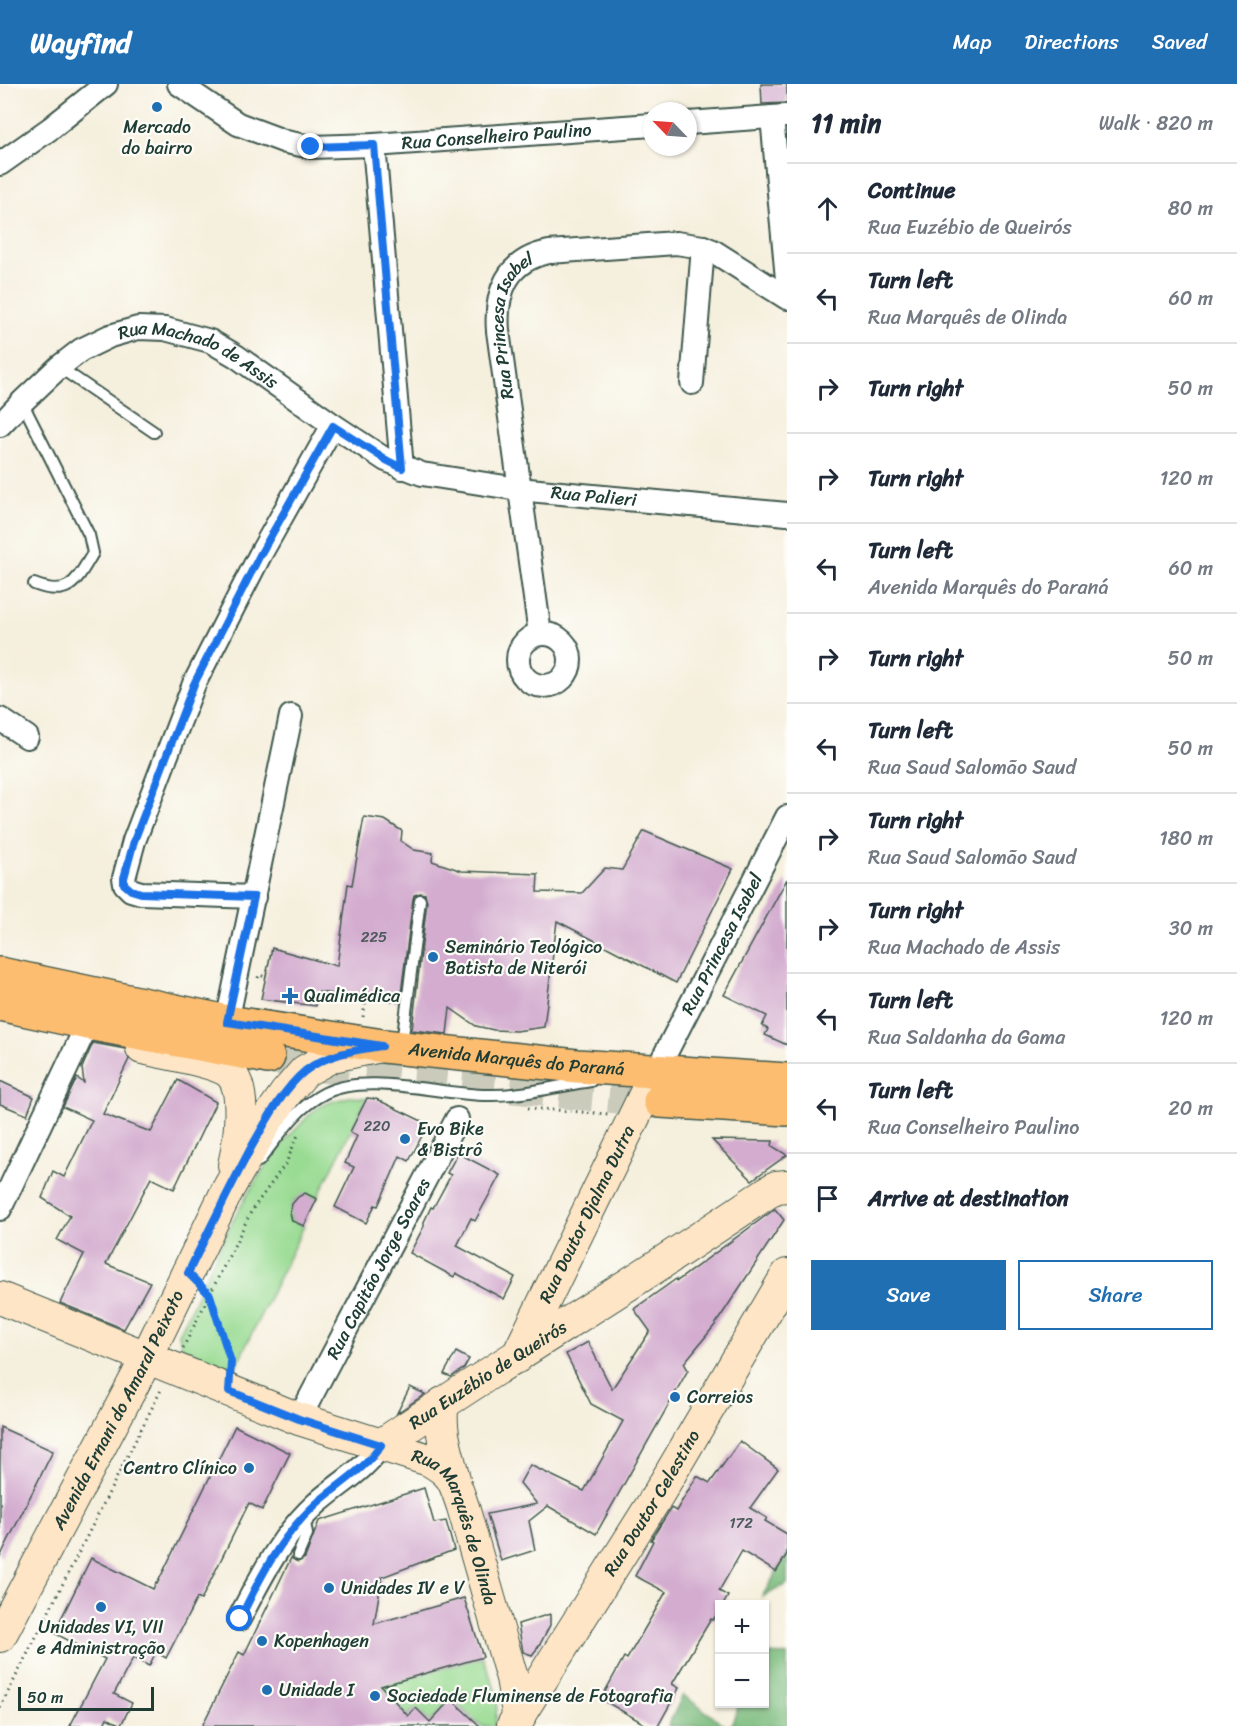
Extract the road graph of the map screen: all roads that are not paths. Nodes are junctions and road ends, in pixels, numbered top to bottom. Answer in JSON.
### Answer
{"nodes":[{"id":1,"x":106,"y":84,"type":"edge"},
{"id":2,"x":179,"y":84,"type":"edge"},
{"id":3,"x":780,"y":116,"type":"edge"},
{"id":4,"x":697,"y":122,"type":"edge"},
{"id":5,"x":643,"y":126,"type":"edge"},
{"id":6,"x":374,"y":145,"type":"junction"},
{"id":7,"x":0,"y":164,"type":"edge"},
{"id":8,"x":703,"y":247,"type":"junction"},
{"id":9,"x":787,"y":279,"type":"edge"},
{"id":10,"x":787,"y":298,"type":"edge"},
{"id":11,"x":59,"y":367,"type":"junction"},
{"id":12,"x":692,"y":383,"type":"dead end"},
{"id":13,"x":22,"y":402,"type":"junction"},
{"id":14,"x":0,"y":425,"type":"edge"},
{"id":15,"x":333,"y":426,"type":"junction"},
{"id":16,"x":154,"y":432,"type":"dead end"},
{"id":17,"x":402,"y":468,"type":"junction"},
{"id":18,"x":519,"y":489,"type":"junction"},
{"id":19,"x":787,"y":514,"type":"edge"},
{"id":20,"x":34,"y":584,"type":"dead end"},
{"id":21,"x":540,"y":634,"type":"dead end"},
{"id":22,"x":291,"y":716,"type":"dead end"},
{"id":23,"x":0,"y":719,"type":"edge"},
{"id":24,"x":27,"y":737,"type":"dead end"},
{"id":25,"x":787,"y":817,"type":"edge"},
{"id":26,"x":254,"y":897,"type":"junction"},
{"id":27,"x":420,"y":900,"type":"dead end"},
{"id":28,"x":0,"y":974,"type":"edge"},
{"id":29,"x":0,"y":1004,"type":"edge"},
{"id":30,"x":227,"y":1022,"type":"junction"},
{"id":31,"x":100,"y":1025,"type":"junction"},
{"id":32,"x":392,"y":1047,"type":"junction"},
{"id":33,"x":268,"y":1057,"type":"tunnel mouth"},
{"id":34,"x":606,"y":1080,"type":"dead end"},
{"id":35,"x":623,"y":1080,"type":"dead end"},
{"id":36,"x":787,"y":1080,"type":"edge"},
{"id":37,"x":658,"y":1086,"type":"junction"},
{"id":38,"x":787,"y":1108,"type":"edge"},
{"id":39,"x":457,"y":1119,"type":"dead end"},
{"id":40,"x":787,"y":1186,"type":"edge"},
{"id":41,"x":228,"y":1190,"type":"junction"},
{"id":42,"x":0,"y":1209,"type":"edge"},
{"id":43,"x":787,"y":1275,"type":"edge"},
{"id":44,"x":0,"y":1298,"type":"edge"},
{"id":45,"x":546,"y":1298,"type":"junction"},
{"id":46,"x":571,"y":1322,"type":"junction"},
{"id":47,"x":517,"y":1358,"type":"junction"},
{"id":48,"x":160,"y":1363,"type":"junction"},
{"id":49,"x":443,"y":1403,"type":"junction"},
{"id":50,"x":299,"y":1419,"type":"junction"},
{"id":51,"x":381,"y":1445,"type":"junction"},
{"id":52,"x":454,"y":1479,"type":"junction"},
{"id":53,"x":303,"y":1516,"type":"junction"},
{"id":54,"x":298,"y":1555,"type":"dead end"},
{"id":55,"x":240,"y":1619,"type":"dead end"},
{"id":56,"x":0,"y":1636,"type":"edge"},
{"id":57,"x":521,"y":1724,"type":"edge"}],
"edges":[{"from":1,"to":7,"type":"street"},
{"from":2,"to":6,"type":"street","name":"Rua Conselheiro Paulino"},
{"from":3,"to":4,"type":"street"},
{"from":3,"to":9,"type":"street"},
{"from":5,"to":6,"type":"street","name":"Rua Conselheiro Paulino"},
{"from":6,"to":17,"type":"street"},
{"from":8,"to":10,"type":"street","name":"Rua Princesa Isabel"},
{"from":8,"to":12,"type":"street"},
{"from":8,"to":18,"type":"street","name":"Rua Princesa Isabel"},
{"from":11,"to":13,"type":"street","name":"Rua Machado de Assis"},
{"from":11,"to":15,"type":"street","name":"Rua Machado de Assis"},
{"from":11,"to":16,"type":"lane"},
{"from":13,"to":14,"type":"street","name":"Rua Machado de Assis"},
{"from":13,"to":20,"type":"lane"},
{"from":15,"to":17,"type":"street","name":"Rua Machado de Assis"},
{"from":15,"to":26,"type":"street"},
{"from":17,"to":18,"type":"street","name":"Rua Palieri"},
{"from":18,"to":19,"type":"street","name":"Rua Palieri"},
{"from":18,"to":21,"type":"street","name":"Rua Princesa Isabel"},
{"from":22,"to":26,"type":"street"},
{"from":23,"to":24,"type":"street"},
{"from":25,"to":37,"type":"street","name":"Rua Princesa Isabel"},
{"from":26,"to":30,"type":"street"},
{"from":27,"to":32,"type":"lane"},
{"from":28,"to":30,"type":"main road","name":"Avenida Marquês do Paraná"},
{"from":29,"to":31,"type":"main road"},
{"from":30,"to":32,"type":"main road","name":"Avenida Marquês do Paraná"},
{"from":31,"to":33,"type":"main road"},
{"from":31,"to":41,"type":"street"},
{"from":31,"to":42,"type":"street"},
{"from":32,"to":37,"type":"main road","name":"Avenida Marquês do Paraná"},
{"from":32,"to":41,"type":"street","name":"Avenida Ernani do Amaral Peixoto"},
{"from":34,"to":41,"type":"lane"},
{"from":35,"to":37,"type":"lane"},
{"from":36,"to":37,"type":"main road","name":"Avenida Marquês do Paraná"},
{"from":37,"to":38,"type":"main road"},
{"from":37,"to":45,"type":"street","name":"Rua Doutor Djalma Dutra"},
{"from":39,"to":50,"type":"street","name":"Rua Capitão Jorge Soares"},
{"from":40,"to":46,"type":"street","name":"Rua Euzébio de Queirós"},
{"from":41,"to":48,"type":"street","name":"Avenida Ernani do Amaral Peixoto"},
{"from":43,"to":57,"type":"street","name":"Rua Doutor Celestino"},
{"from":44,"to":48,"type":"street","name":"Rua Marquês de Olinda"},
{"from":45,"to":46,"type":"street"},
{"from":45,"to":47,"type":"street","name":"Rua Doutor Djalma Dutra"},
{"from":46,"to":47,"type":"street","name":"Rua Euzébio de Queirós"},
{"from":47,"to":49,"type":"street","name":"Rua Euzébio de Queirós"},
{"from":48,"to":50,"type":"street","name":"Rua Marquês de Olinda"},
{"from":48,"to":56,"type":"street","name":"Avenida Ernani do Amaral Peixoto"},
{"from":49,"to":51,"type":"street","name":"Rua Euzébio de Queirós"},
{"from":49,"to":52,"type":"street"},
{"from":50,"to":51,"type":"street","name":"Rua Marquês de Olinda"},
{"from":51,"to":52,"type":"street","name":"Rua Marquês de Olinda"},
{"from":51,"to":53,"type":"street","name":"Rua Euzébio de Queirós"},
{"from":52,"to":57,"type":"street","name":"Rua Marquês de Olinda"},
{"from":53,"to":54,"type":"lane"},
{"from":53,"to":55,"type":"street","name":"Rua Euzébio de Queirós"}]}
